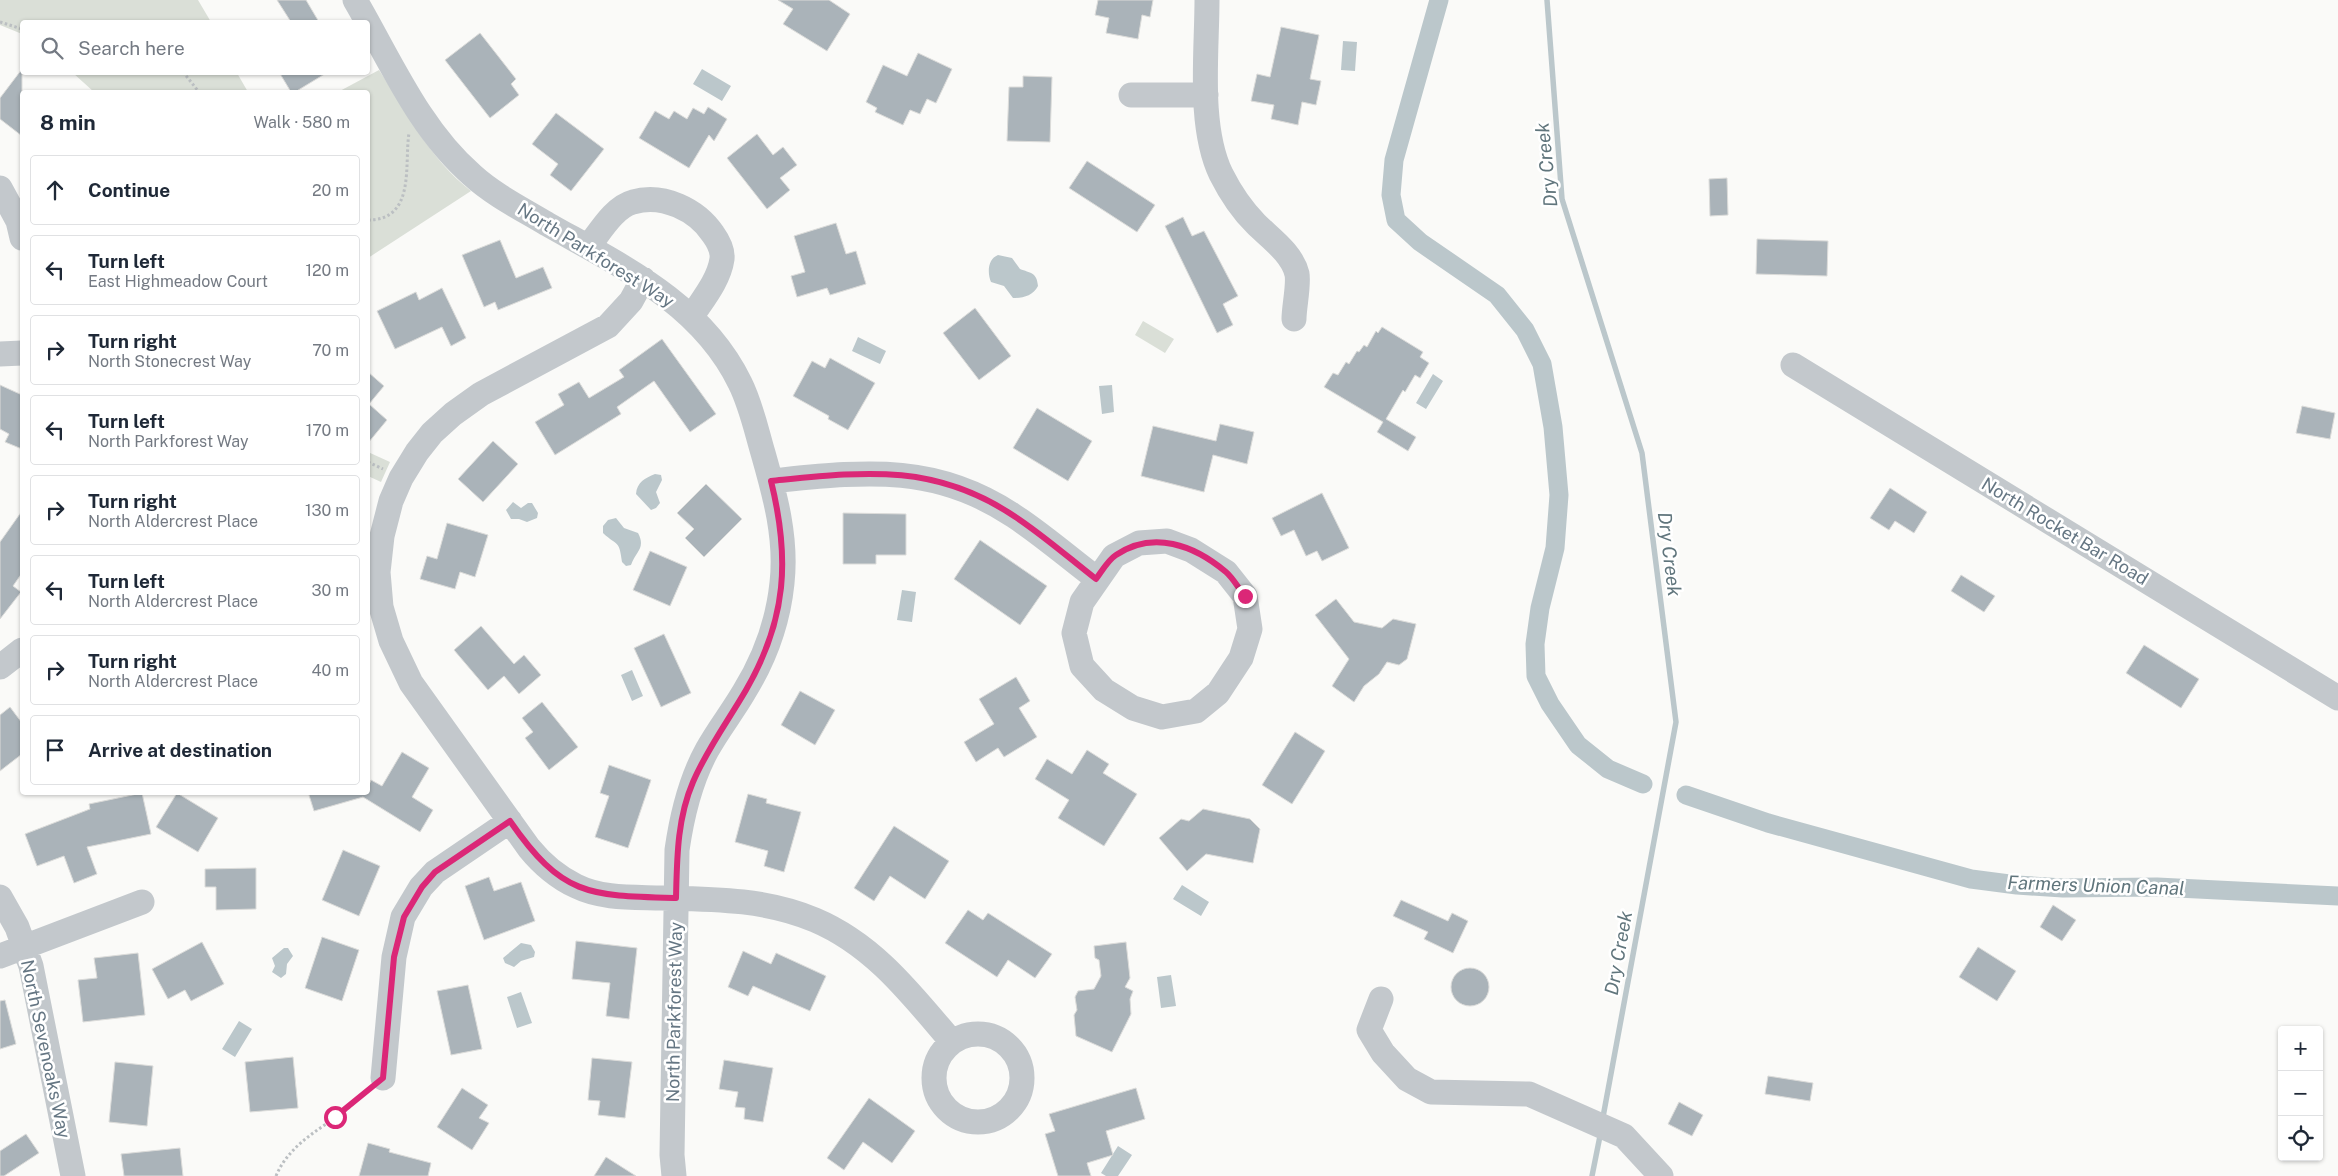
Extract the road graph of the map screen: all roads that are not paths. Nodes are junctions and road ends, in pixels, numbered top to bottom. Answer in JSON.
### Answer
{"nodes":[{"id":1,"x":356,"y":0,"type":"edge"},
{"id":2,"x":1207,"y":0,"type":"edge"},
{"id":3,"x":367,"y":20,"type":"edge"},
{"id":4,"x":370,"y":25,"type":"edge"},
{"id":5,"x":1131,"y":95,"type":"dead end"},
{"id":6,"x":1206,"y":95,"type":"junction"},
{"id":7,"x":0,"y":188,"type":"edge"},
{"id":8,"x":20,"y":230,"type":"edge"},
{"id":9,"x":588,"y":247,"type":"junction"},
{"id":10,"x":643,"y":280,"type":"junction"},
{"id":11,"x":692,"y":316,"type":"junction"},
{"id":12,"x":1294,"y":319,"type":"dead end"},
{"id":13,"x":20,"y":353,"type":"edge"},
{"id":14,"x":0,"y":354,"type":"edge"},
{"id":15,"x":1792,"y":365,"type":"dead end"},
{"id":16,"x":771,"y":481,"type":"junction"},
{"id":17,"x":1096,"y":579,"type":"junction"},
{"id":18,"x":20,"y":652,"type":"edge"},
{"id":19,"x":0,"y":667,"type":"edge"},
{"id":20,"x":2338,"y":698,"type":"edge"},
{"id":21,"x":510,"y":821,"type":"junction"},
{"id":22,"x":0,"y":897,"type":"edge"},
{"id":23,"x":676,"y":898,"type":"junction"},
{"id":24,"x":142,"y":902,"type":"dead end"},
{"id":25,"x":25,"y":946,"type":"junction"},
{"id":26,"x":0,"y":956,"type":"edge"},
{"id":27,"x":1381,"y":1000,"type":"dead end"},
{"id":28,"x":952,"y":1042,"type":"dead end"},
{"id":29,"x":383,"y":1078,"type":"road end"},
{"id":30,"x":73,"y":1176,"type":"edge"},
{"id":31,"x":674,"y":1176,"type":"edge"},
{"id":32,"x":1661,"y":1176,"type":"edge"}],
"edges":[{"from":1,"to":3,"type":"street","name":"North Parkforest Way"},
{"from":2,"to":6,"type":"street"},
{"from":4,"to":9,"type":"street","name":"North Parkforest Way"},
{"from":5,"to":6,"type":"street"},
{"from":6,"to":12,"type":"street"},
{"from":7,"to":8,"type":"street"},
{"from":9,"to":10,"type":"street","name":"North Parkforest Way"},
{"from":9,"to":11,"type":"street"},
{"from":10,"to":11,"type":"street","name":"North Parkforest Way"},
{"from":10,"to":21,"type":"street"},
{"from":11,"to":16,"type":"street","name":"North Parkforest Way"},
{"from":13,"to":14,"type":"street"},
{"from":15,"to":20,"type":"street","name":"North Rocket Bar Road"},
{"from":16,"to":17,"type":"street"},
{"from":16,"to":23,"type":"street","name":"North Parkforest Way"},
{"from":17,"to":17,"type":"street"},
{"from":18,"to":19,"type":"street"},
{"from":21,"to":23,"type":"street"},
{"from":21,"to":29,"type":"street"},
{"from":22,"to":25,"type":"street","name":"North Sevenoaks Way"},
{"from":23,"to":28,"type":"street"},
{"from":23,"to":31,"type":"street","name":"North Parkforest Way"},
{"from":24,"to":25,"type":"street"},
{"from":25,"to":26,"type":"street"},
{"from":25,"to":30,"type":"street","name":"North Sevenoaks Way"},
{"from":27,"to":32,"type":"street"}]}
